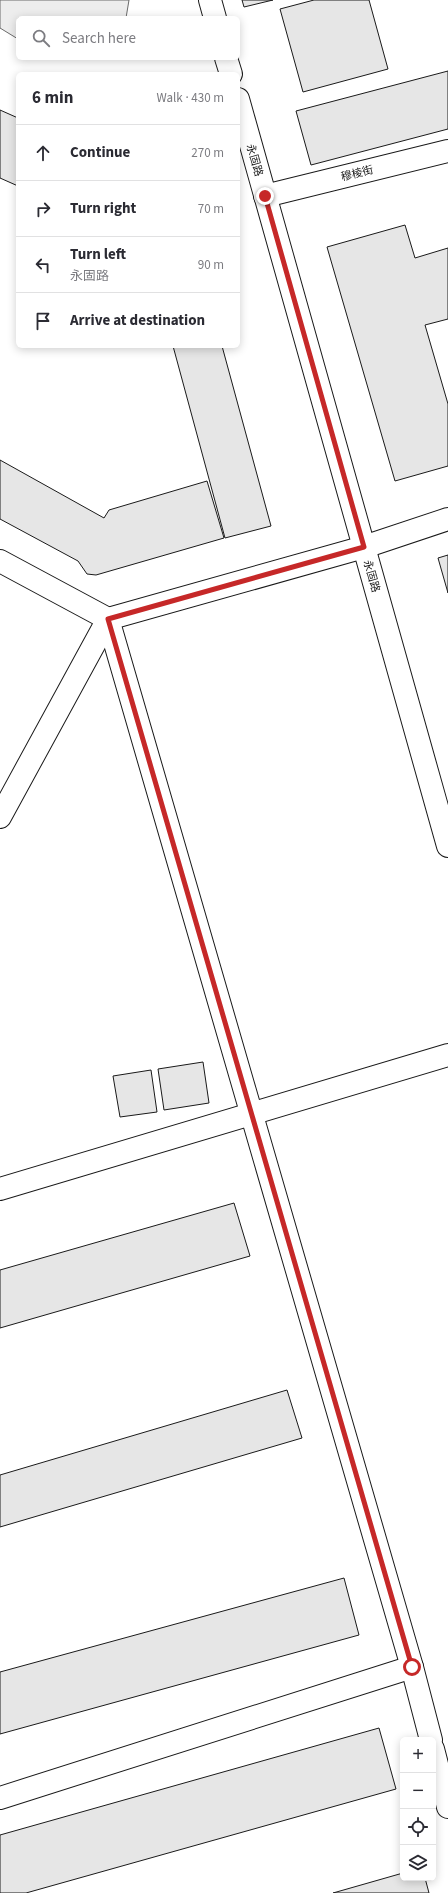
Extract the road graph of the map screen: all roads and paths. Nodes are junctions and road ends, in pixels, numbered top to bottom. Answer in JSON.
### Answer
{"nodes":[{"id":1,"x":210,"y":0,"type":"edge"},
{"id":2,"x":214,"y":16,"type":"edge"},
{"id":3,"x":227,"y":60,"type":"edge"},
{"id":4,"x":230,"y":72,"type":"edge"},
{"id":5,"x":240,"y":106,"type":"edge"},
{"id":6,"x":448,"y":151,"type":"edge"},
{"id":7,"x":265,"y":196,"type":"junction"},
{"id":8,"x":448,"y":519,"type":"edge"},
{"id":9,"x":364,"y":547,"type":"junction"},
{"id":10,"x":0,"y":561,"type":"edge"},
{"id":11,"x":108,"y":619,"type":"junction"},
{"id":12,"x":0,"y":817,"type":"edge"},
{"id":13,"x":448,"y":846,"type":"edge"},
{"id":14,"x":448,"y":1054,"type":"edge"},
{"id":15,"x":251,"y":1114,"type":"junction"},
{"id":16,"x":0,"y":1189,"type":"edge"},
{"id":17,"x":412,"y":1667,"type":"junction"},
{"id":18,"x":430,"y":1737,"type":"edge"},
{"id":19,"x":436,"y":1761,"type":"edge"},
{"id":20,"x":0,"y":1798,"type":"edge"},
{"id":21,"x":448,"y":1807,"type":"edge"}],
"edges":[{"from":1,"to":2,"type":"street"},
{"from":3,"to":4,"type":"street"},
{"from":5,"to":7,"type":"street","name":"永固路"},
{"from":6,"to":7,"type":"street","name":"穆棱街"},
{"from":7,"to":9,"type":"street","name":"永固路"},
{"from":8,"to":9,"type":"street"},
{"from":9,"to":11,"type":"street"},
{"from":9,"to":13,"type":"street","name":"永固路"},
{"from":10,"to":11,"type":"street"},
{"from":11,"to":12,"type":"street"},
{"from":11,"to":15,"type":"street"},
{"from":14,"to":15,"type":"street"},
{"from":15,"to":16,"type":"street"},
{"from":15,"to":17,"type":"street"},
{"from":17,"to":18,"type":"street"},
{"from":17,"to":20,"type":"street"},
{"from":19,"to":21,"type":"street"}]}
